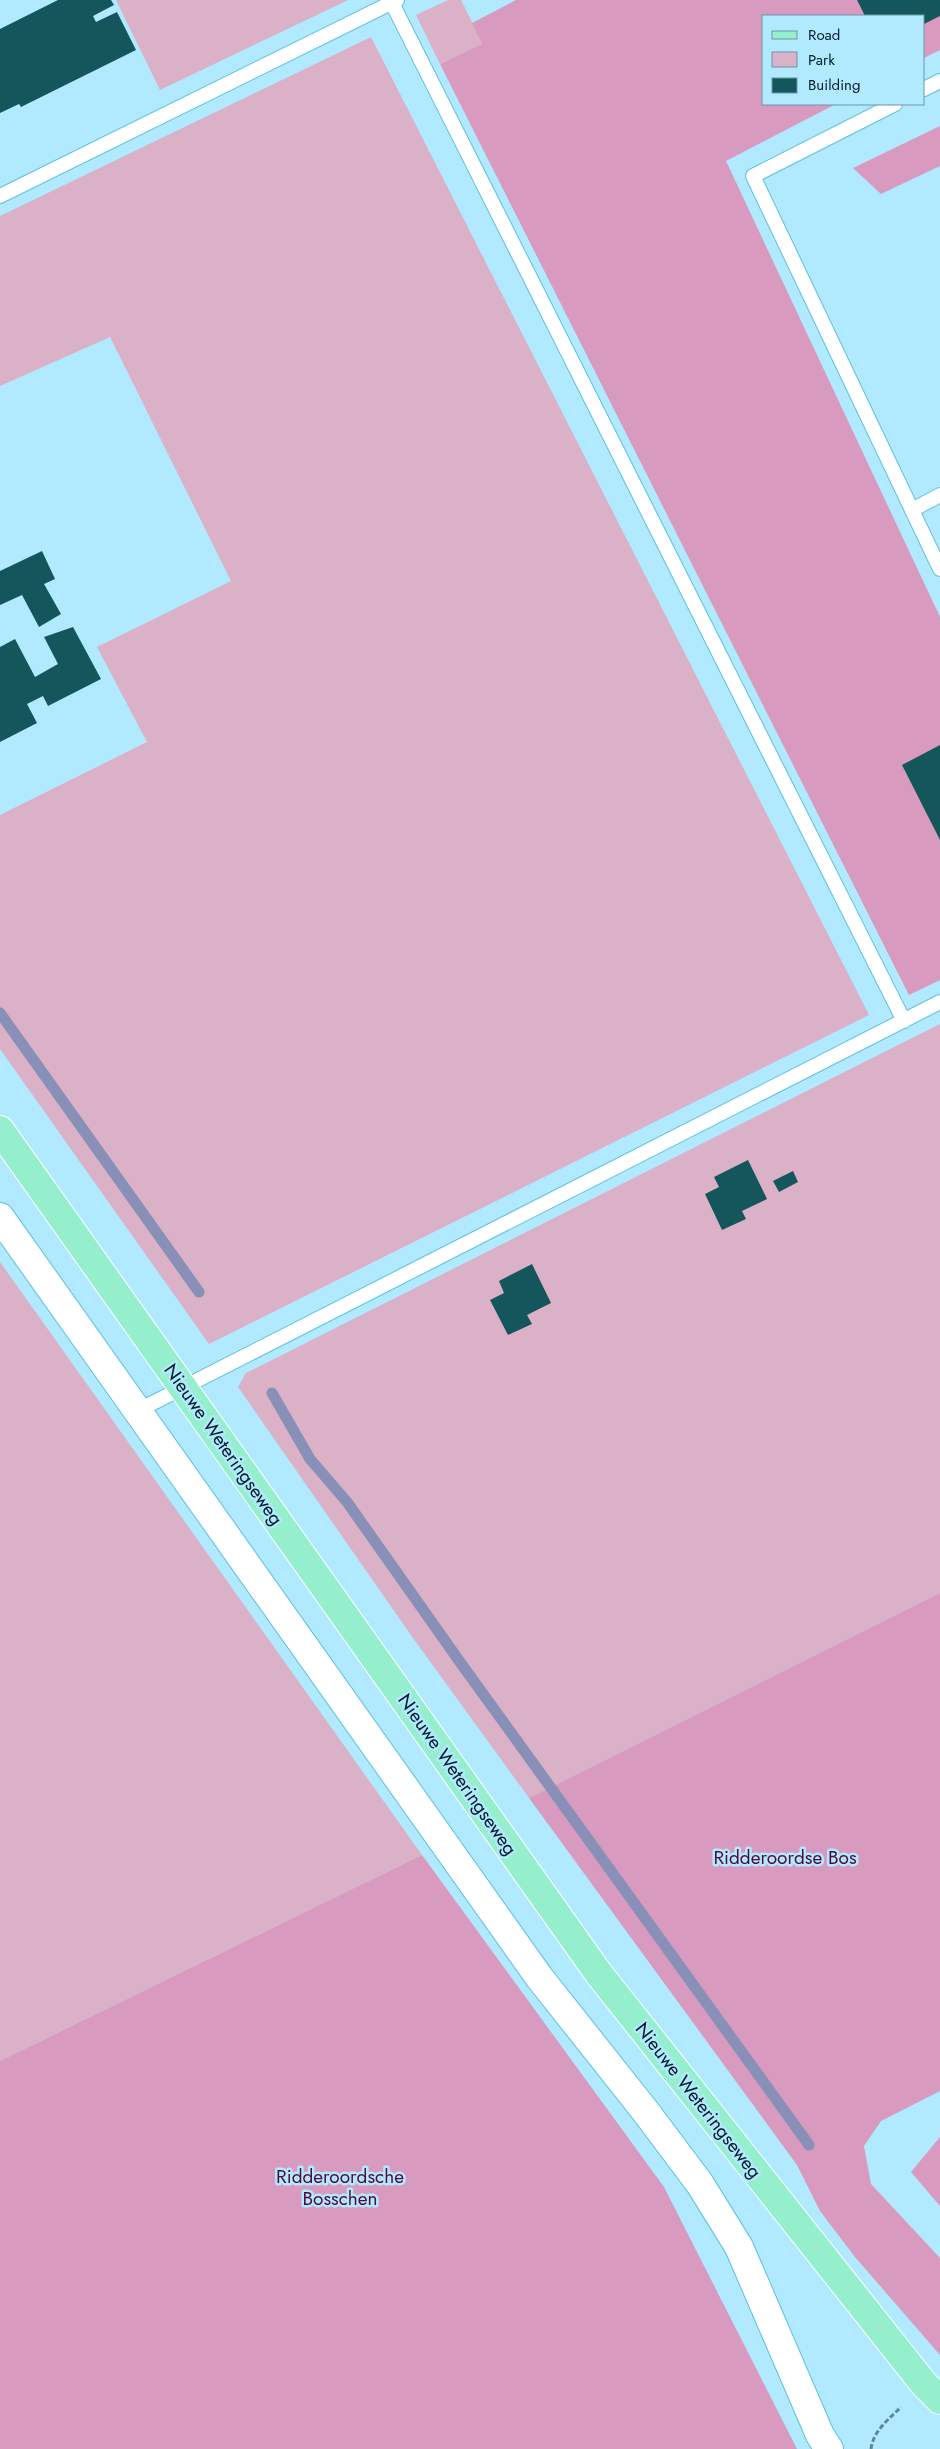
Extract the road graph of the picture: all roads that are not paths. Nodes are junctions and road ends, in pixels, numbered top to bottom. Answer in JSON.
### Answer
{"nodes":[{"id":1,"x":395,"y":1,"type":"edge"},
{"id":2,"x":940,"y":81,"type":"edge"},
{"id":3,"x":925,"y":88,"type":"edge"},
{"id":4,"x":893,"y":105,"type":"edge"},
{"id":5,"x":0,"y":196,"type":"edge"},
{"id":6,"x":940,"y":495,"type":"edge"},
{"id":7,"x":912,"y":510,"type":"junction"},
{"id":8,"x":940,"y":569,"type":"edge"},
{"id":9,"x":940,"y":1002,"type":"edge"},
{"id":10,"x":904,"y":1021,"type":"junction"},
{"id":11,"x":0,"y":1130,"type":"edge"},
{"id":12,"x":0,"y":1218,"type":"edge"},
{"id":13,"x":184,"y":1386,"type":"junction"},
{"id":14,"x":137,"y":1411,"type":"junction"},
{"id":15,"x":940,"y":2400,"type":"edge"},
{"id":16,"x":828,"y":2449,"type":"edge"}],
"edges":[{"from":1,"to":5,"type":"lane"},
{"from":1,"to":10,"type":"lane"},
{"from":2,"to":3,"type":"lane"},
{"from":4,"to":7,"type":"lane"},
{"from":6,"to":7,"type":"lane"},
{"from":7,"to":8,"type":"lane"},
{"from":9,"to":10,"type":"lane"},
{"from":10,"to":13,"type":"lane"},
{"from":11,"to":13,"type":"main road","name":"Nieuwe Weteringseweg"},
{"from":12,"to":14,"type":"street"},
{"from":13,"to":14,"type":"lane"},
{"from":13,"to":15,"type":"main road","name":"Nieuwe Weteringseweg"},
{"from":14,"to":16,"type":"street"}]}
